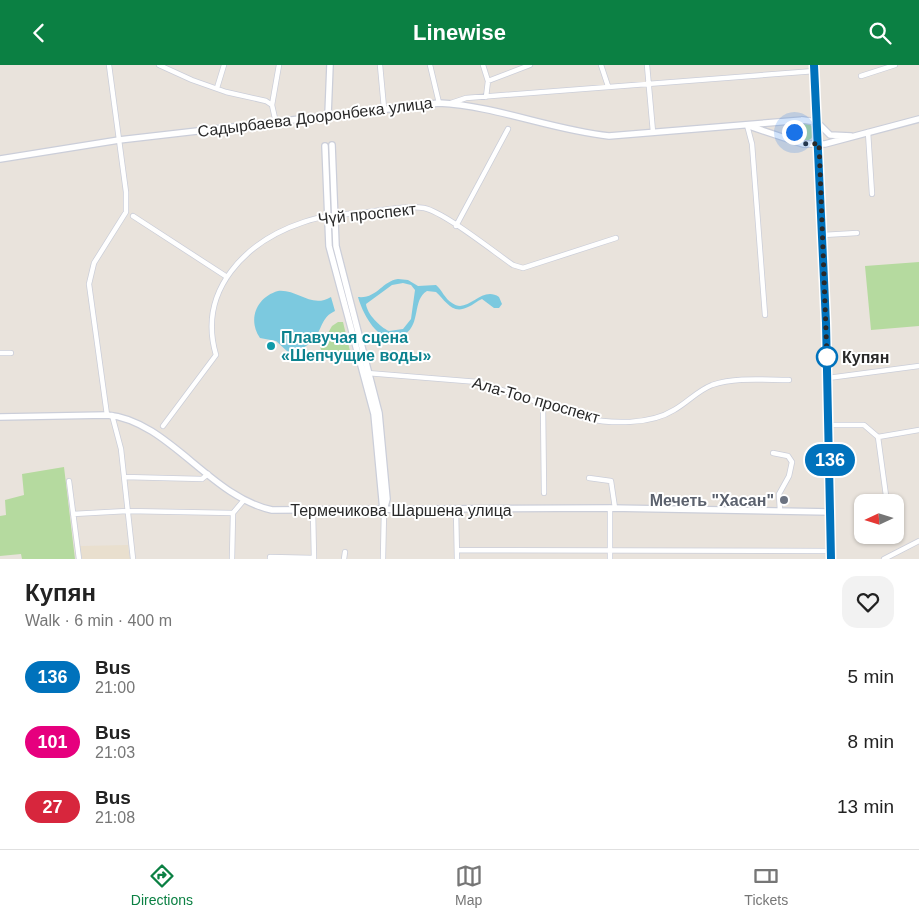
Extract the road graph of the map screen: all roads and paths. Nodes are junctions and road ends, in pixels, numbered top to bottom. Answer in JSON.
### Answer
{"nodes":[{"id":1,"x":109,"y":65,"type":"edge"},
{"id":2,"x":159,"y":65,"type":"edge"},
{"id":3,"x":224,"y":65,"type":"edge"},
{"id":4,"x":279,"y":65,"type":"edge"},
{"id":5,"x":330,"y":65,"type":"edge"},
{"id":6,"x":380,"y":65,"type":"edge"},
{"id":7,"x":430,"y":65,"type":"edge"},
{"id":8,"x":483,"y":65,"type":"edge"},
{"id":9,"x":530,"y":65,"type":"edge"},
{"id":10,"x":601,"y":65,"type":"edge"},
{"id":11,"x":648,"y":65,"type":"edge"},
{"id":12,"x":895,"y":65,"type":"edge"},
{"id":13,"x":166,"y":67,"type":"edge"},
{"id":14,"x":814,"y":68,"type":"edge"},
{"id":15,"x":861,"y":76,"type":"dead end"},
{"id":16,"x":488,"y":81,"type":"junction"},
{"id":17,"x":649,"y":83,"type":"junction"},
{"id":18,"x":608,"y":86,"type":"junction"},
{"id":19,"x":217,"y":88,"type":"junction"},
{"id":20,"x":486,"y":97,"type":"junction"},
{"id":21,"x":439,"y":103,"type":"junction"},
{"id":22,"x":451,"y":103,"type":"junction"},
{"id":23,"x":272,"y":105,"type":"junction"},
{"id":24,"x":384,"y":108,"type":"junction"},
{"id":25,"x":328,"y":115,"type":"junction"},
{"id":26,"x":919,"y":119,"type":"edge"},
{"id":27,"x":803,"y":120,"type":"junction"},
{"id":28,"x":817,"y":122,"type":"junction"},
{"id":29,"x":276,"y":123,"type":"junction"},
{"id":30,"x":748,"y":125,"type":"junction"},
{"id":31,"x":508,"y":129,"type":"dead end"},
{"id":32,"x":868,"y":131,"type":"junction"},
{"id":33,"x":653,"y":132,"type":"junction"},
{"id":34,"x":852,"y":136,"type":"junction"},
{"id":35,"x":119,"y":141,"type":"junction"},
{"id":36,"x":819,"y":143,"type":"junction"},
{"id":37,"x":803,"y":144,"type":"junction"},
{"id":38,"x":328,"y":145,"type":"dead end"},
{"id":39,"x":0,"y":159,"type":"edge"},
{"id":40,"x":872,"y":194,"type":"dead end"},
{"id":41,"x":133,"y":216,"type":"dead end"},
{"id":42,"x":331,"y":216,"type":"junction"},
{"id":43,"x":456,"y":226,"type":"junction"},
{"id":44,"x":858,"y":233,"type":"dead end"},
{"id":45,"x":823,"y":235,"type":"junction"},
{"id":46,"x":616,"y":238,"type":"dead end"},
{"id":47,"x":227,"y":277,"type":"junction"},
{"id":48,"x":765,"y":315,"type":"dead end"},
{"id":49,"x":0,"y":353,"type":"edge"},
{"id":50,"x":11,"y":353,"type":"dead end"},
{"id":51,"x":919,"y":366,"type":"edge"},
{"id":52,"x":366,"y":373,"type":"junction"},
{"id":53,"x":828,"y":378,"type":"junction"},
{"id":54,"x":789,"y":380,"type":"dead end"},
{"id":55,"x":543,"y":404,"type":"junction"},
{"id":56,"x":110,"y":415,"type":"junction"},
{"id":57,"x":0,"y":417,"type":"edge"},
{"id":58,"x":829,"y":425,"type":"junction"},
{"id":59,"x":163,"y":426,"type":"dead end"},
{"id":60,"x":919,"y":430,"type":"edge"},
{"id":61,"x":878,"y":437,"type":"junction"},
{"id":62,"x":773,"y":453,"type":"dead end"},
{"id":63,"x":208,"y":474,"type":"junction"},
{"id":64,"x":124,"y":477,"type":"junction"},
{"id":65,"x":589,"y":478,"type":"dead end"},
{"id":66,"x":69,"y":481,"type":"dead end"},
{"id":67,"x":544,"y":493,"type":"dead end"},
{"id":68,"x":886,"y":494,"type":"edge"},
{"id":69,"x":244,"y":500,"type":"junction"},
{"id":70,"x":612,"y":508,"type":"junction"},
{"id":71,"x":384,"y":510,"type":"junction"},
{"id":72,"x":456,"y":510,"type":"junction"},
{"id":73,"x":127,"y":511,"type":"junction"},
{"id":74,"x":313,"y":511,"type":"junction"},
{"id":75,"x":780,"y":511,"type":"junction"},
{"id":76,"x":831,"y":512,"type":"junction"},
{"id":77,"x":233,"y":513,"type":"junction"},
{"id":78,"x":73,"y":514,"type":"junction"},
{"id":79,"x":919,"y":541,"type":"edge"},
{"id":80,"x":457,"y":549,"type":"junction"},
{"id":81,"x":610,"y":550,"type":"junction"},
{"id":82,"x":831,"y":551,"type":"junction"},
{"id":83,"x":344,"y":553,"type":"dead end"},
{"id":84,"x":79,"y":559,"type":"edge"},
{"id":85,"x":133,"y":559,"type":"edge"},
{"id":86,"x":232,"y":559,"type":"edge"},
{"id":87,"x":270,"y":559,"type":"edge"},
{"id":88,"x":314,"y":559,"type":"edge"},
{"id":89,"x":344,"y":559,"type":"edge"},
{"id":90,"x":383,"y":559,"type":"edge"},
{"id":91,"x":457,"y":559,"type":"edge"},
{"id":92,"x":610,"y":559,"type":"edge"},
{"id":93,"x":831,"y":559,"type":"edge"},
{"id":94,"x":884,"y":559,"type":"edge"}],
"edges":[{"from":1,"to":35,"type":"street"},
{"from":2,"to":13,"type":"street"},
{"from":3,"to":19,"type":"street"},
{"from":4,"to":23,"type":"street"},
{"from":5,"to":25,"type":"main road"},
{"from":6,"to":24,"type":"street"},
{"from":7,"to":21,"type":"street"},
{"from":8,"to":16,"type":"street"},
{"from":9,"to":16,"type":"street"},
{"from":10,"to":18,"type":"street"},
{"from":11,"to":17,"type":"street"},
{"from":12,"to":15,"type":"street"},
{"from":13,"to":19,"type":"street"},
{"from":14,"to":17,"type":"street"},
{"from":14,"to":28,"type":"main road"},
{"from":16,"to":20,"type":"street"},
{"from":17,"to":18,"type":"street"},
{"from":17,"to":33,"type":"street"},
{"from":18,"to":20,"type":"street"},
{"from":19,"to":23,"type":"street"},
{"from":20,"to":22,"type":"street"},
{"from":21,"to":22,"type":"main road","name":"Садырбаева Дооронбека улица"},
{"from":21,"to":24,"type":"main road","name":"Садырбаева Дооронбека улица"},
{"from":22,"to":33,"type":"main road","name":"Садырбаева Дооронбека улица"},
{"from":23,"to":29,"type":"street"},
{"from":24,"to":25,"type":"main road","name":"Садырбаева Дооронбека улица"},
{"from":25,"to":29,"type":"main road","name":"Садырбаева Дооронбека улица"},
{"from":26,"to":32,"type":"main road"},
{"from":27,"to":28,"type":"main road","name":"Садырбаева Дооронбека улица"},
{"from":27,"to":30,"type":"main road","name":"Садырбаева Дооронбека улица"},
{"from":27,"to":37,"type":"main road"},
{"from":28,"to":34,"type":"main road","name":"Садырбаева Дооронбека улица"},
{"from":28,"to":36,"type":"main road"},
{"from":29,"to":35,"type":"main road","name":"Садырбаева Дооронбека улица"},
{"from":30,"to":33,"type":"main road","name":"Садырбаева Дооронбека улица"},
{"from":30,"to":37,"type":"main road","name":"Садырбаева Дооронбека улица"},
{"from":30,"to":48,"type":"street"},
{"from":31,"to":43,"type":"street"},
{"from":32,"to":34,"type":"main road"},
{"from":32,"to":40,"type":"street"},
{"from":34,"to":36,"type":"main road","name":"Садырбаева Дооронбека улица"},
{"from":35,"to":39,"type":"main road","name":"Садырбаева Дооронбека улица"},
{"from":35,"to":56,"type":"street"},
{"from":36,"to":37,"type":"main road","name":"Садырбаева Дооронбека улица"},
{"from":36,"to":45,"type":"main road"},
{"from":38,"to":42,"type":"main road"},
{"from":41,"to":47,"type":"street"},
{"from":42,"to":43,"type":"street","name":"Чүй проспект"},
{"from":42,"to":47,"type":"street","name":"Чүй проспект"},
{"from":42,"to":52,"type":"main road"},
{"from":43,"to":46,"type":"street","name":"Чүй проспект"},
{"from":44,"to":45,"type":"street"},
{"from":45,"to":53,"type":"main road"},
{"from":47,"to":59,"type":"street","name":"Чүй проспект"},
{"from":49,"to":50,"type":"street"},
{"from":51,"to":53,"type":"street"},
{"from":52,"to":55,"type":"street","name":"Ала-Тоо проспект"},
{"from":52,"to":71,"type":"main road"},
{"from":53,"to":58,"type":"main road"},
{"from":54,"to":55,"type":"street","name":"Ала-Тоо проспект"},
{"from":55,"to":67,"type":"street"},
{"from":56,"to":57,"type":"main road","name":"Термечикова Шаршена улица"},
{"from":56,"to":63,"type":"main road","name":"Термечикова Шаршена улица"},
{"from":56,"to":64,"type":"street"},
{"from":58,"to":61,"type":"street"},
{"from":58,"to":76,"type":"main road"},
{"from":60,"to":61,"type":"street"},
{"from":61,"to":68,"type":"street"},
{"from":62,"to":75,"type":"street"},
{"from":63,"to":64,"type":"street"},
{"from":63,"to":69,"type":"main road","name":"Термечикова Шаршена улица"},
{"from":64,"to":73,"type":"street"},
{"from":65,"to":70,"type":"street"},
{"from":66,"to":78,"type":"street"},
{"from":69,"to":74,"type":"main road","name":"Термечикова Шаршена улица"},
{"from":69,"to":77,"type":"street"},
{"from":70,"to":72,"type":"main road","name":"Термечикова Шаршена улица"},
{"from":70,"to":75,"type":"main road","name":"Термечикова Шаршена улица"},
{"from":70,"to":81,"type":"street"},
{"from":71,"to":72,"type":"main road","name":"Термечикова Шаршена улица"},
{"from":71,"to":74,"type":"main road","name":"Термечикова Шаршена улица"},
{"from":71,"to":90,"type":"street"},
{"from":72,"to":80,"type":"street"},
{"from":73,"to":77,"type":"street"},
{"from":73,"to":78,"type":"street"},
{"from":73,"to":85,"type":"street"},
{"from":74,"to":88,"type":"street"},
{"from":75,"to":76,"type":"main road","name":"Термечикова Шаршена улица"},
{"from":76,"to":82,"type":"main road"},
{"from":77,"to":86,"type":"street"},
{"from":78,"to":84,"type":"street"},
{"from":79,"to":94,"type":"street"},
{"from":80,"to":81,"type":"street"},
{"from":80,"to":91,"type":"street"},
{"from":81,"to":82,"type":"street"},
{"from":81,"to":92,"type":"street"},
{"from":82,"to":93,"type":"main road"},
{"from":83,"to":89,"type":"street"},
{"from":87,"to":88,"type":"street"}]}
